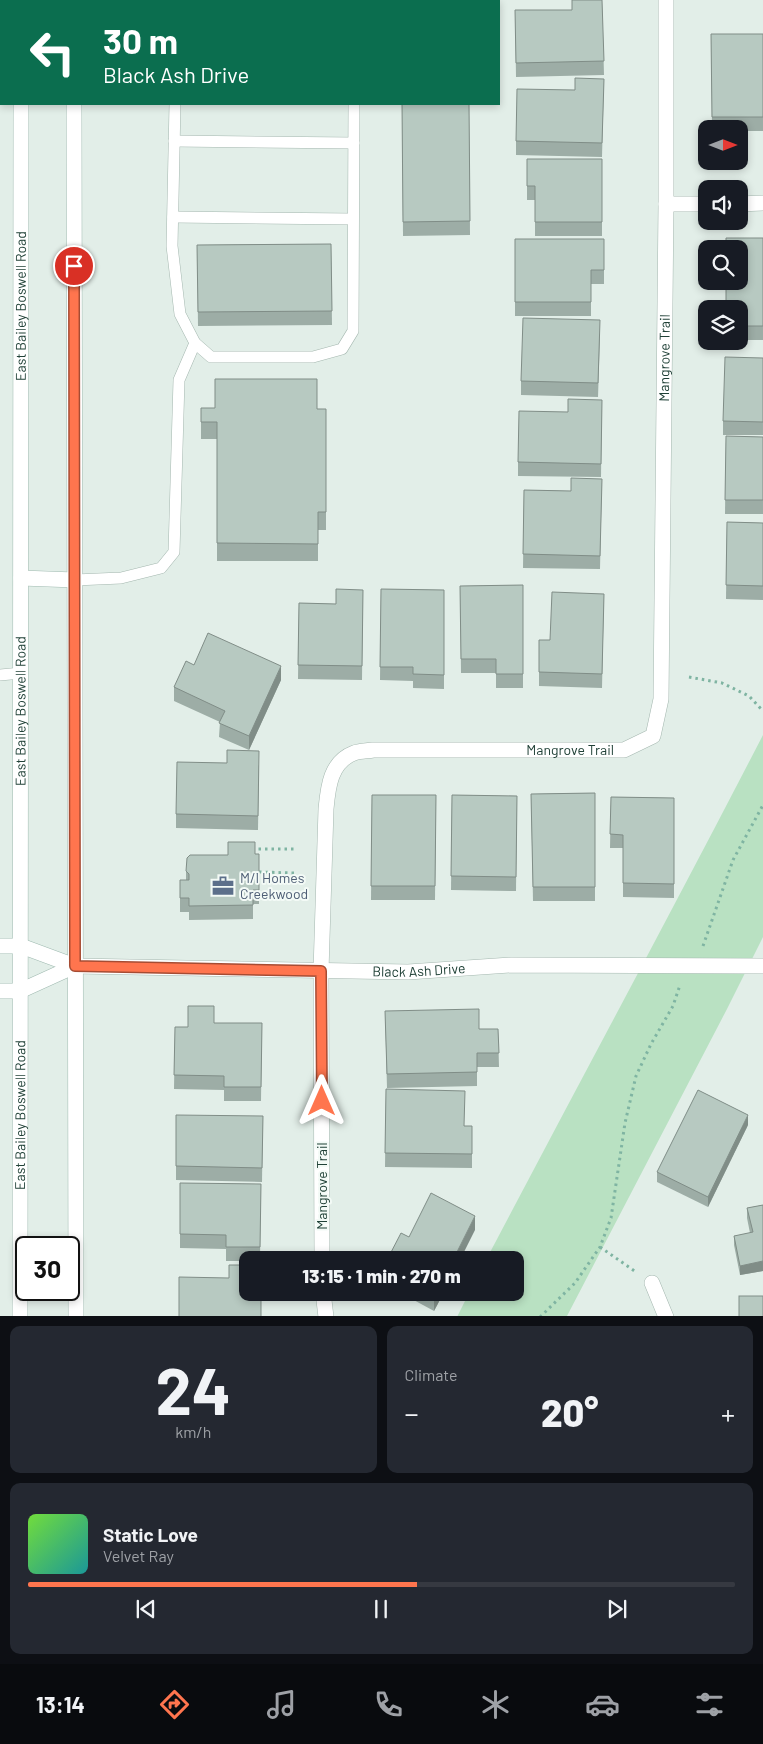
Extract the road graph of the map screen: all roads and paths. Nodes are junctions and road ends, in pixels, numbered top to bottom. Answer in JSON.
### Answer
{"nodes":[{"id":1,"x":666,"y":0,"type":"edge"},
{"id":2,"x":21,"y":105,"type":"edge"},
{"id":3,"x":74,"y":105,"type":"edge"},
{"id":4,"x":175,"y":105,"type":"edge"},
{"id":5,"x":354,"y":105,"type":"edge"},
{"id":6,"x":174,"y":141,"type":"junction"},
{"id":7,"x":354,"y":143,"type":"junction"},
{"id":8,"x":666,"y":204,"type":"junction"},
{"id":9,"x":698,"y":204,"type":"edge"},
{"id":10,"x":748,"y":204,"type":"edge"},
{"id":11,"x":763,"y":204,"type":"edge"},
{"id":12,"x":173,"y":217,"type":"junction"},
{"id":13,"x":354,"y":219,"type":"junction"},
{"id":14,"x":195,"y":343,"type":"junction"},
{"id":15,"x":21,"y":578,"type":"junction"},
{"id":16,"x":74,"y":580,"type":"junction"},
{"id":17,"x":21,"y":673,"type":"junction"},
{"id":18,"x":0,"y":675,"type":"edge"},
{"id":19,"x":688,"y":677,"type":"dead end"},
{"id":20,"x":763,"y":711,"type":"edge"},
{"id":21,"x":763,"y":805,"type":"edge"},
{"id":22,"x":250,"y":849,"type":"edge"},
{"id":23,"x":294,"y":849,"type":"dead end"},
{"id":24,"x":260,"y":872,"type":"edge"},
{"id":25,"x":294,"y":873,"type":"dead end"},
{"id":26,"x":0,"y":946,"type":"edge"},
{"id":27,"x":21,"y":946,"type":"junction"},
{"id":28,"x":75,"y":966,"type":"junction"},
{"id":29,"x":687,"y":966,"type":"junction"},
{"id":30,"x":763,"y":966,"type":"edge"},
{"id":31,"x":321,"y":971,"type":"junction"},
{"id":32,"x":0,"y":991,"type":"edge"},
{"id":33,"x":20,"y":991,"type":"junction"},
{"id":34,"x":600,"y":1247,"type":"junction"},
{"id":35,"x":322,"y":1251,"type":"edge"},
{"id":36,"x":652,"y":1283,"type":"joint"},
{"id":37,"x":324,"y":1301,"type":"edge"},
{"id":38,"x":20,"y":1316,"type":"edge"},
{"id":39,"x":76,"y":1316,"type":"edge"},
{"id":40,"x":326,"y":1316,"type":"edge"},
{"id":41,"x":540,"y":1316,"type":"edge"},
{"id":42,"x":666,"y":1316,"type":"edge"}],
"edges":[{"from":1,"to":8,"type":"main road","name":"Mangrove Trail"},
{"from":2,"to":15,"type":"main road","name":"East Bailey Boswell Road"},
{"from":3,"to":16,"type":"main road"},
{"from":4,"to":6,"type":"lane"},
{"from":5,"to":7,"type":"lane"},
{"from":6,"to":7,"type":"lane"},
{"from":6,"to":12,"type":"lane"},
{"from":7,"to":13,"type":"lane"},
{"from":8,"to":9,"type":"main road"},
{"from":8,"to":31,"type":"main road","name":"Mangrove Trail"},
{"from":10,"to":11,"type":"main road"},
{"from":12,"to":13,"type":"lane"},
{"from":12,"to":14,"type":"lane"},
{"from":13,"to":14,"type":"lane"},
{"from":14,"to":16,"type":"lane"},
{"from":15,"to":16,"type":"main road"},
{"from":15,"to":17,"type":"main road","name":"East Bailey Boswell Road"},
{"from":16,"to":28,"type":"main road"},
{"from":17,"to":18,"type":"lane"},
{"from":17,"to":27,"type":"main road","name":"East Bailey Boswell Road"},
{"from":19,"to":20,"type":"path"},
{"from":21,"to":29,"type":"path"},
{"from":22,"to":23,"type":"path"},
{"from":24,"to":25,"type":"path"},
{"from":26,"to":27,"type":"main road"},
{"from":27,"to":28,"type":"main road"},
{"from":27,"to":33,"type":"main road","name":"East Bailey Boswell Road"},
{"from":28,"to":31,"type":"main road","name":"Black Ash Drive"},
{"from":28,"to":33,"type":"main road"},
{"from":28,"to":39,"type":"main road"},
{"from":29,"to":30,"type":"main road","name":"Black Ash Drive"},
{"from":29,"to":31,"type":"main road","name":"Black Ash Drive"},
{"from":29,"to":34,"type":"path"},
{"from":31,"to":35,"type":"main road","name":"Mangrove Trail"},
{"from":32,"to":33,"type":"main road"},
{"from":33,"to":38,"type":"main road","name":"East Bailey Boswell Road"},
{"from":34,"to":36,"type":"path"},
{"from":34,"to":41,"type":"path"},
{"from":36,"to":42,"type":"main road"},
{"from":37,"to":40,"type":"main road"}]}
